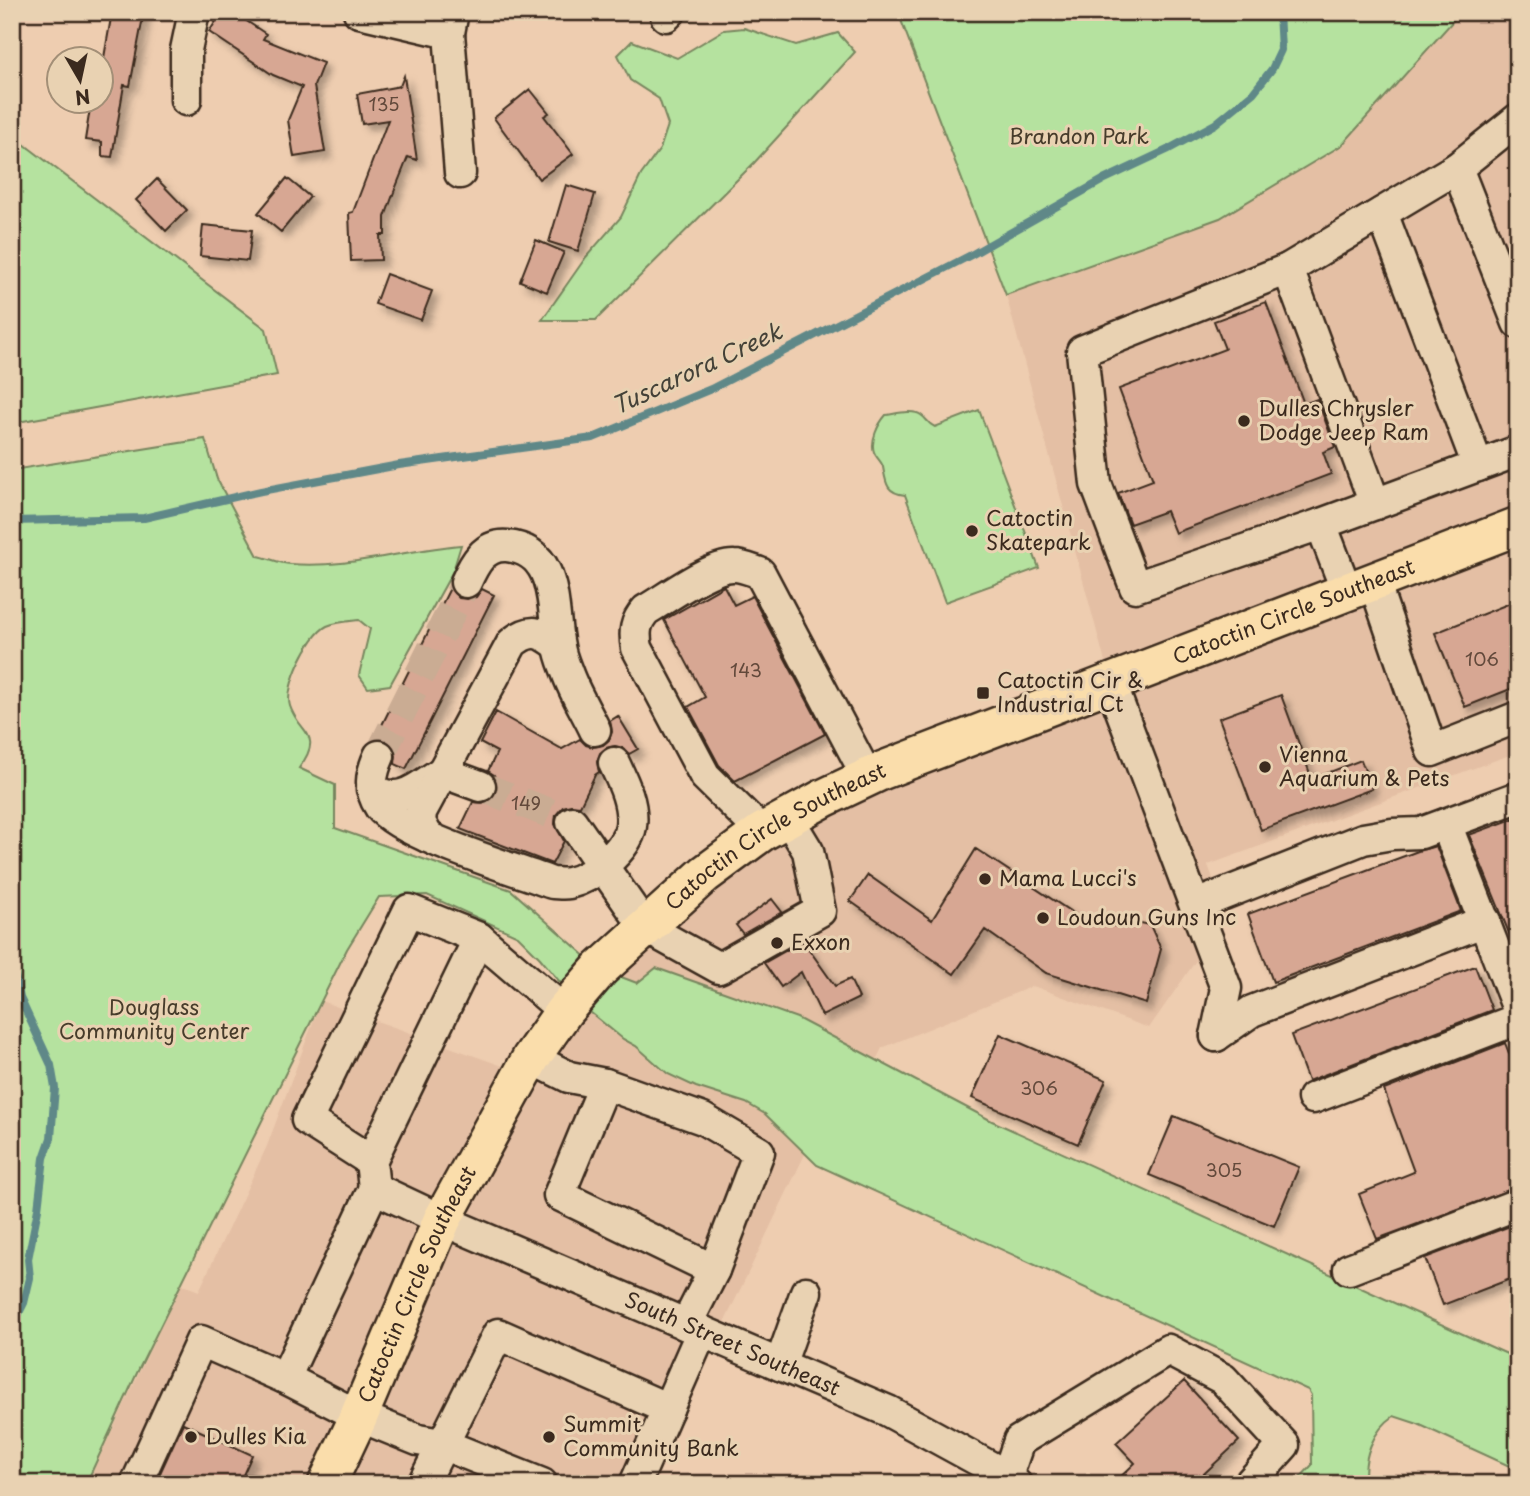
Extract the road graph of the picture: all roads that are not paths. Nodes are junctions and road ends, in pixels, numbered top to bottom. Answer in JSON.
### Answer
{"nodes":[{"id":1,"x":194,"y":12,"type":"edge"},
{"id":2,"x":359,"y":12,"type":"edge"},
{"id":3,"x":451,"y":23,"type":"edge"},
{"id":4,"x":186,"y":100,"type":"dead end"},
{"id":5,"x":1518,"y":119,"type":"edge"},
{"id":6,"x":1457,"y":168,"type":"junction"},
{"id":7,"x":460,"y":173,"type":"dead end"},
{"id":8,"x":1382,"y":213,"type":"junction"},
{"id":9,"x":1288,"y":269,"type":"junction"},
{"id":10,"x":1518,"y":323,"type":"edge"},
{"id":11,"x":1518,"y":451,"type":"edge"},
{"id":12,"x":1478,"y":466,"type":"junction"},
{"id":13,"x":1374,"y":504,"type":"junction"},
{"id":14,"x":1321,"y":524,"type":"junction"},
{"id":15,"x":1518,"y":526,"type":"edge"},
{"id":16,"x":467,"y":582,"type":"tunnel mouth"},
{"id":17,"x":1361,"y":587,"type":"junction"},
{"id":18,"x":558,"y":645,"type":"junction"},
{"id":19,"x":1111,"y":684,"type":"junction"},
{"id":20,"x":1518,"y":717,"type":"edge"},
{"id":21,"x":596,"y":730,"type":"dead end"},
{"id":22,"x":379,"y":756,"type":"tunnel mouth"},
{"id":23,"x":614,"y":763,"type":"dead end"},
{"id":24,"x":442,"y":772,"type":"junction"},
{"id":25,"x":868,"y":778,"type":"junction"},
{"id":26,"x":480,"y":786,"type":"tunnel mouth"},
{"id":27,"x":372,"y":789,"type":"junction"},
{"id":28,"x":1518,"y":797,"type":"edge"},
{"id":29,"x":572,"y":822,"type":"tunnel mouth"},
{"id":30,"x":1446,"y":824,"type":"junction"},
{"id":31,"x":775,"y":825,"type":"junction"},
{"id":32,"x":428,"y":836,"type":"junction"},
{"id":33,"x":602,"y":867,"type":"junction"},
{"id":34,"x":1196,"y":905,"type":"junction"},
{"id":35,"x":1485,"y":921,"type":"junction"},
{"id":36,"x":645,"y":926,"type":"junction"},
{"id":37,"x":479,"y":938,"type":"junction"},
{"id":38,"x":1518,"y":1009,"type":"edge"},
{"id":39,"x":564,"y":1012,"type":"junction"},
{"id":40,"x":1518,"y":1019,"type":"edge"},
{"id":41,"x":531,"y":1058,"type":"junction"},
{"id":42,"x":605,"y":1084,"type":"junction"},
{"id":43,"x":1313,"y":1098,"type":"dead end"},
{"id":44,"x":373,"y":1174,"type":"junction"},
{"id":45,"x":1518,"y":1204,"type":"edge"},
{"id":46,"x":442,"y":1220,"type":"junction"},
{"id":47,"x":1349,"y":1269,"type":"dead end"},
{"id":48,"x":714,"y":1270,"type":"junction"},
{"id":49,"x":806,"y":1292,"type":"dead end"},
{"id":50,"x":694,"y":1328,"type":"junction"},
{"id":51,"x":780,"y":1365,"type":"junction"},
{"id":52,"x":285,"y":1378,"type":"junction"},
{"id":53,"x":668,"y":1409,"type":"junction"},
{"id":54,"x":359,"y":1416,"type":"junction"},
{"id":55,"x":442,"y":1444,"type":"junction"},
{"id":56,"x":1008,"y":1481,"type":"edge"},
{"id":57,"x":136,"y":1484,"type":"edge"},
{"id":58,"x":327,"y":1484,"type":"edge"},
{"id":59,"x":423,"y":1484,"type":"edge"},
{"id":60,"x":542,"y":1484,"type":"edge"},
{"id":61,"x":635,"y":1484,"type":"edge"},
{"id":62,"x":1249,"y":1484,"type":"edge"}],
"edges":[{"from":1,"to":4,"type":"street"},
{"from":2,"to":3,"type":"street"},
{"from":3,"to":7,"type":"street"},
{"from":5,"to":6,"type":"street"},
{"from":6,"to":8,"type":"street"},
{"from":6,"to":10,"type":"street"},
{"from":8,"to":9,"type":"street"},
{"from":8,"to":12,"type":"street"},
{"from":9,"to":13,"type":"street"},
{"from":9,"to":14,"type":"street"},
{"from":11,"to":12,"type":"street"},
{"from":12,"to":13,"type":"street"},
{"from":13,"to":14,"type":"street"},
{"from":14,"to":17,"type":"street"},
{"from":15,"to":17,"type":"main road","name":"Catoctin Circle Southeast"},
{"from":16,"to":18,"type":"street"},
{"from":17,"to":19,"type":"main road","name":"Catoctin Circle Southeast"},
{"from":17,"to":20,"type":"street"},
{"from":18,"to":21,"type":"street"},
{"from":18,"to":24,"type":"street"},
{"from":19,"to":25,"type":"main road","name":"Catoctin Circle Southeast"},
{"from":19,"to":34,"type":"street"},
{"from":22,"to":27,"type":"street"},
{"from":23,"to":33,"type":"street"},
{"from":24,"to":26,"type":"street"},
{"from":24,"to":27,"type":"street"},
{"from":24,"to":32,"type":"street"},
{"from":25,"to":31,"type":"main road","name":"Catoctin Circle Southeast"},
{"from":25,"to":31,"type":"street"},
{"from":27,"to":32,"type":"street"},
{"from":28,"to":30,"type":"street"},
{"from":29,"to":33,"type":"street"},
{"from":30,"to":34,"type":"street"},
{"from":30,"to":35,"type":"street"},
{"from":31,"to":36,"type":"main road","name":"Catoctin Circle Southeast"},
{"from":31,"to":36,"type":"street"},
{"from":32,"to":33,"type":"street"},
{"from":33,"to":36,"type":"street"},
{"from":34,"to":35,"type":"street"},
{"from":35,"to":38,"type":"street"},
{"from":36,"to":39,"type":"main road","name":"Catoctin Circle Southeast"},
{"from":37,"to":39,"type":"street"},
{"from":37,"to":44,"type":"street"},
{"from":37,"to":44,"type":"street","name":"South Street Southeast"},
{"from":39,"to":41,"type":"main road","name":"Catoctin Circle Southeast"},
{"from":40,"to":43,"type":"street"},
{"from":41,"to":42,"type":"street"},
{"from":41,"to":46,"type":"main road","name":"Catoctin Circle Southeast"},
{"from":42,"to":48,"type":"street"},
{"from":42,"to":48,"type":"street"},
{"from":44,"to":46,"type":"street","name":"South Street Southeast"},
{"from":44,"to":52,"type":"street"},
{"from":45,"to":47,"type":"street"},
{"from":46,"to":50,"type":"street","name":"South Street Southeast"},
{"from":46,"to":54,"type":"main road","name":"Catoctin Circle Southeast"},
{"from":48,"to":50,"type":"street"},
{"from":49,"to":51,"type":"street"},
{"from":50,"to":51,"type":"street","name":"South Street Southeast"},
{"from":50,"to":53,"type":"street"},
{"from":51,"to":56,"type":"street","name":"South Street Southeast"},
{"from":52,"to":54,"type":"street"},
{"from":52,"to":57,"type":"street"},
{"from":53,"to":55,"type":"street"},
{"from":53,"to":61,"type":"street"},
{"from":54,"to":55,"type":"street"},
{"from":54,"to":58,"type":"main road","name":"Catoctin Circle Southeast"},
{"from":55,"to":59,"type":"street"},
{"from":55,"to":60,"type":"street"},
{"from":56,"to":62,"type":"street"}]}
